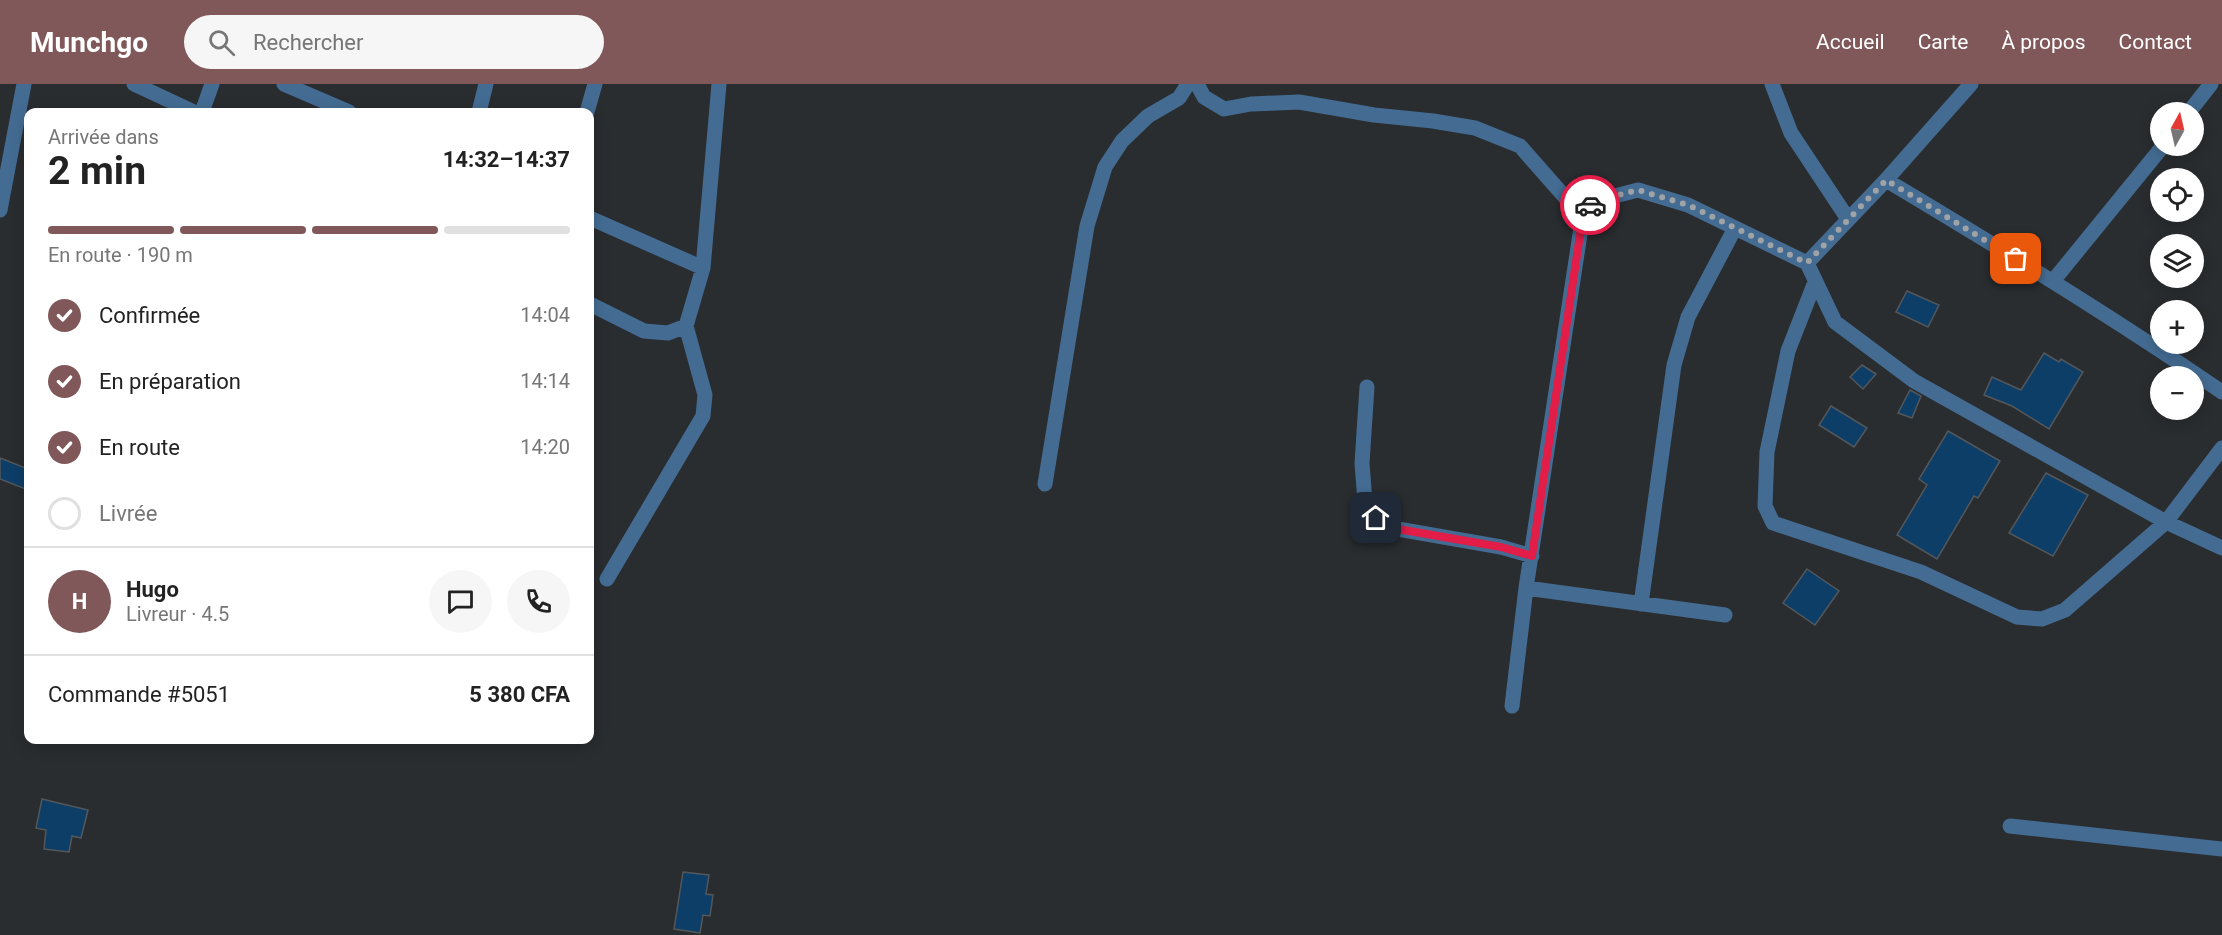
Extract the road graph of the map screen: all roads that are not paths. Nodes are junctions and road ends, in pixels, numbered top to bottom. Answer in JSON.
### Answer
{"nodes":[{"id":1,"x":24,"y":84,"type":"edge"},
{"id":2,"x":135,"y":84,"type":"edge"},
{"id":3,"x":212,"y":84,"type":"edge"},
{"id":4,"x":284,"y":84,"type":"edge"},
{"id":5,"x":486,"y":84,"type":"edge"},
{"id":6,"x":595,"y":84,"type":"edge"},
{"id":7,"x":719,"y":84,"type":"edge"},
{"id":8,"x":1188,"y":84,"type":"edge"},
{"id":9,"x":1197,"y":84,"type":"edge"},
{"id":10,"x":1772,"y":84,"type":"edge"},
{"id":11,"x":1971,"y":84,"type":"edge"},
{"id":12,"x":2211,"y":84,"type":"edge"},
{"id":13,"x":2197,"y":102,"type":"edge"},
{"id":14,"x":186,"y":108,"type":"edge"},
{"id":15,"x":203,"y":108,"type":"edge"},
{"id":16,"x":340,"y":108,"type":"edge"},
{"id":17,"x":480,"y":108,"type":"edge"},
{"id":18,"x":588,"y":108,"type":"edge"},
{"id":19,"x":2155,"y":156,"type":"edge"},
{"id":20,"x":1886,"y":180,"type":"junction"},
{"id":21,"x":1584,"y":208,"type":"junction"},
{"id":22,"x":0,"y":210,"type":"edge"},
{"id":23,"x":1848,"y":219,"type":"junction"},
{"id":24,"x":594,"y":220,"type":"edge"},
{"id":25,"x":1735,"y":228,"type":"junction"},
{"id":26,"x":1807,"y":263,"type":"junction"},
{"id":27,"x":704,"y":268,"type":"junction"},
{"id":28,"x":2053,"y":281,"type":"junction"},
{"id":29,"x":1815,"y":282,"type":"junction"},
{"id":30,"x":594,"y":306,"type":"edge"},
{"id":31,"x":686,"y":326,"type":"junction"},
{"id":32,"x":1367,"y":387,"type":"dead end"},
{"id":33,"x":2222,"y":392,"type":"edge"},
{"id":34,"x":2222,"y":448,"type":"edge"},
{"id":35,"x":1045,"y":484,"type":"dead end"},
{"id":36,"x":2166,"y":522,"type":"junction"},
{"id":37,"x":2222,"y":548,"type":"edge"},
{"id":38,"x":1532,"y":556,"type":"junction"},
{"id":39,"x":607,"y":579,"type":"dead end"},
{"id":40,"x":1526,"y":588,"type":"junction"},
{"id":41,"x":1641,"y":604,"type":"junction"},
{"id":42,"x":1725,"y":615,"type":"dead end"},
{"id":43,"x":1512,"y":706,"type":"dead end"},
{"id":44,"x":2010,"y":826,"type":"dead end"},
{"id":45,"x":2222,"y":849,"type":"edge"}],
"edges":[{"from":1,"to":22,"type":"street"},
{"from":2,"to":14,"type":"street"},
{"from":3,"to":15,"type":"street"},
{"from":4,"to":16,"type":"street"},
{"from":5,"to":17,"type":"street"},
{"from":6,"to":18,"type":"street"},
{"from":7,"to":27,"type":"street"},
{"from":8,"to":35,"type":"street"},
{"from":9,"to":21,"type":"street"},
{"from":10,"to":23,"type":"street"},
{"from":11,"to":20,"type":"street"},
{"from":12,"to":13,"type":"street"},
{"from":19,"to":28,"type":"street"},
{"from":20,"to":23,"type":"street"},
{"from":20,"to":28,"type":"street"},
{"from":21,"to":25,"type":"street"},
{"from":21,"to":38,"type":"street"},
{"from":23,"to":26,"type":"street"},
{"from":24,"to":27,"type":"street"},
{"from":25,"to":26,"type":"street"},
{"from":25,"to":41,"type":"street"},
{"from":26,"to":29,"type":"street"},
{"from":27,"to":31,"type":"street"},
{"from":28,"to":33,"type":"street"},
{"from":29,"to":36,"type":"street"},
{"from":29,"to":36,"type":"street"},
{"from":30,"to":31,"type":"street"},
{"from":31,"to":39,"type":"street"},
{"from":32,"to":38,"type":"street"},
{"from":34,"to":36,"type":"street"},
{"from":36,"to":37,"type":"street"},
{"from":38,"to":40,"type":"street"},
{"from":40,"to":41,"type":"street"},
{"from":40,"to":43,"type":"street"},
{"from":41,"to":42,"type":"street"},
{"from":44,"to":45,"type":"street"}]}
